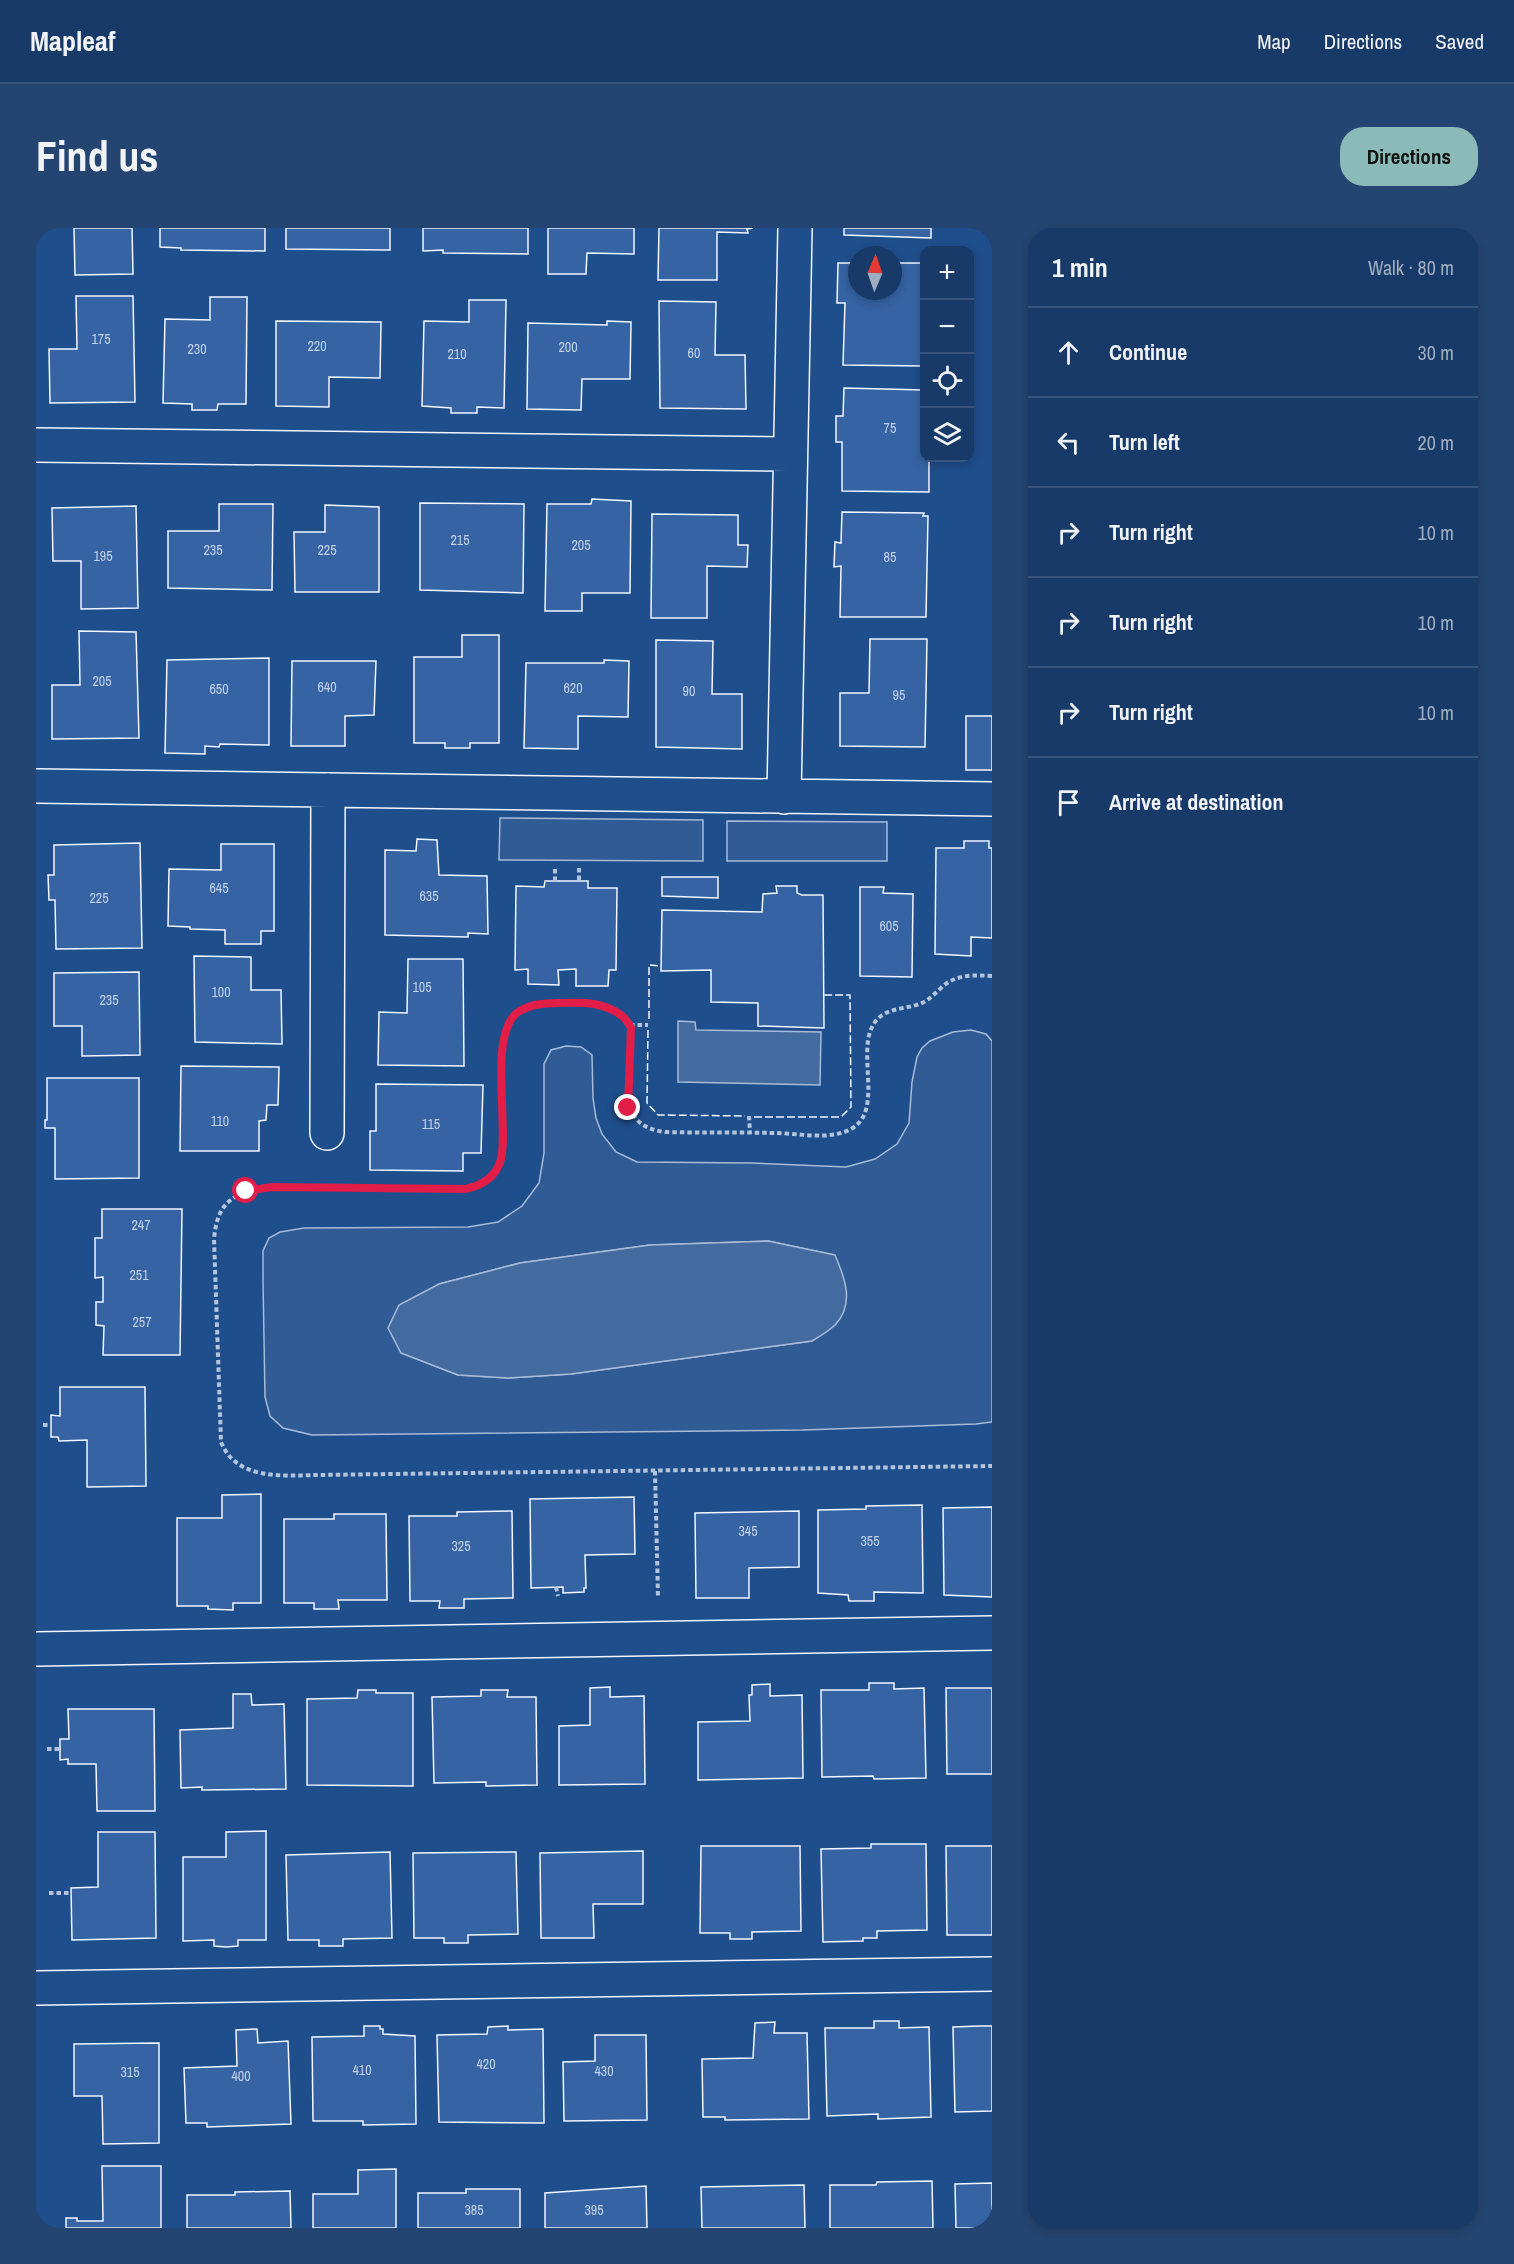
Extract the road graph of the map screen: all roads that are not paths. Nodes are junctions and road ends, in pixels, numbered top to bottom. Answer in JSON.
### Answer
{"nodes":[{"id":1,"x":795,"y":228,"type":"edge"},
{"id":2,"x":36,"y":445,"type":"edge"},
{"id":3,"x":790,"y":454,"type":"junction"},
{"id":4,"x":36,"y":786,"type":"edge"},
{"id":5,"x":328,"y":790,"type":"junction"},
{"id":6,"x":784,"y":797,"type":"junction"},
{"id":7,"x":992,"y":799,"type":"edge"},
{"id":8,"x":327,"y":1133,"type":"dead end"},
{"id":9,"x":992,"y":1633,"type":"edge"},
{"id":10,"x":36,"y":1649,"type":"edge"},
{"id":11,"x":992,"y":1974,"type":"edge"},
{"id":12,"x":36,"y":1988,"type":"edge"}],
"edges":[{"from":1,"to":3,"type":"street"},
{"from":2,"to":3,"type":"street"},
{"from":3,"to":6,"type":"street"},
{"from":4,"to":5,"type":"street"},
{"from":5,"to":6,"type":"street"},
{"from":5,"to":8,"type":"street"},
{"from":6,"to":7,"type":"street"},
{"from":9,"to":10,"type":"street"},
{"from":11,"to":12,"type":"street"}]}
